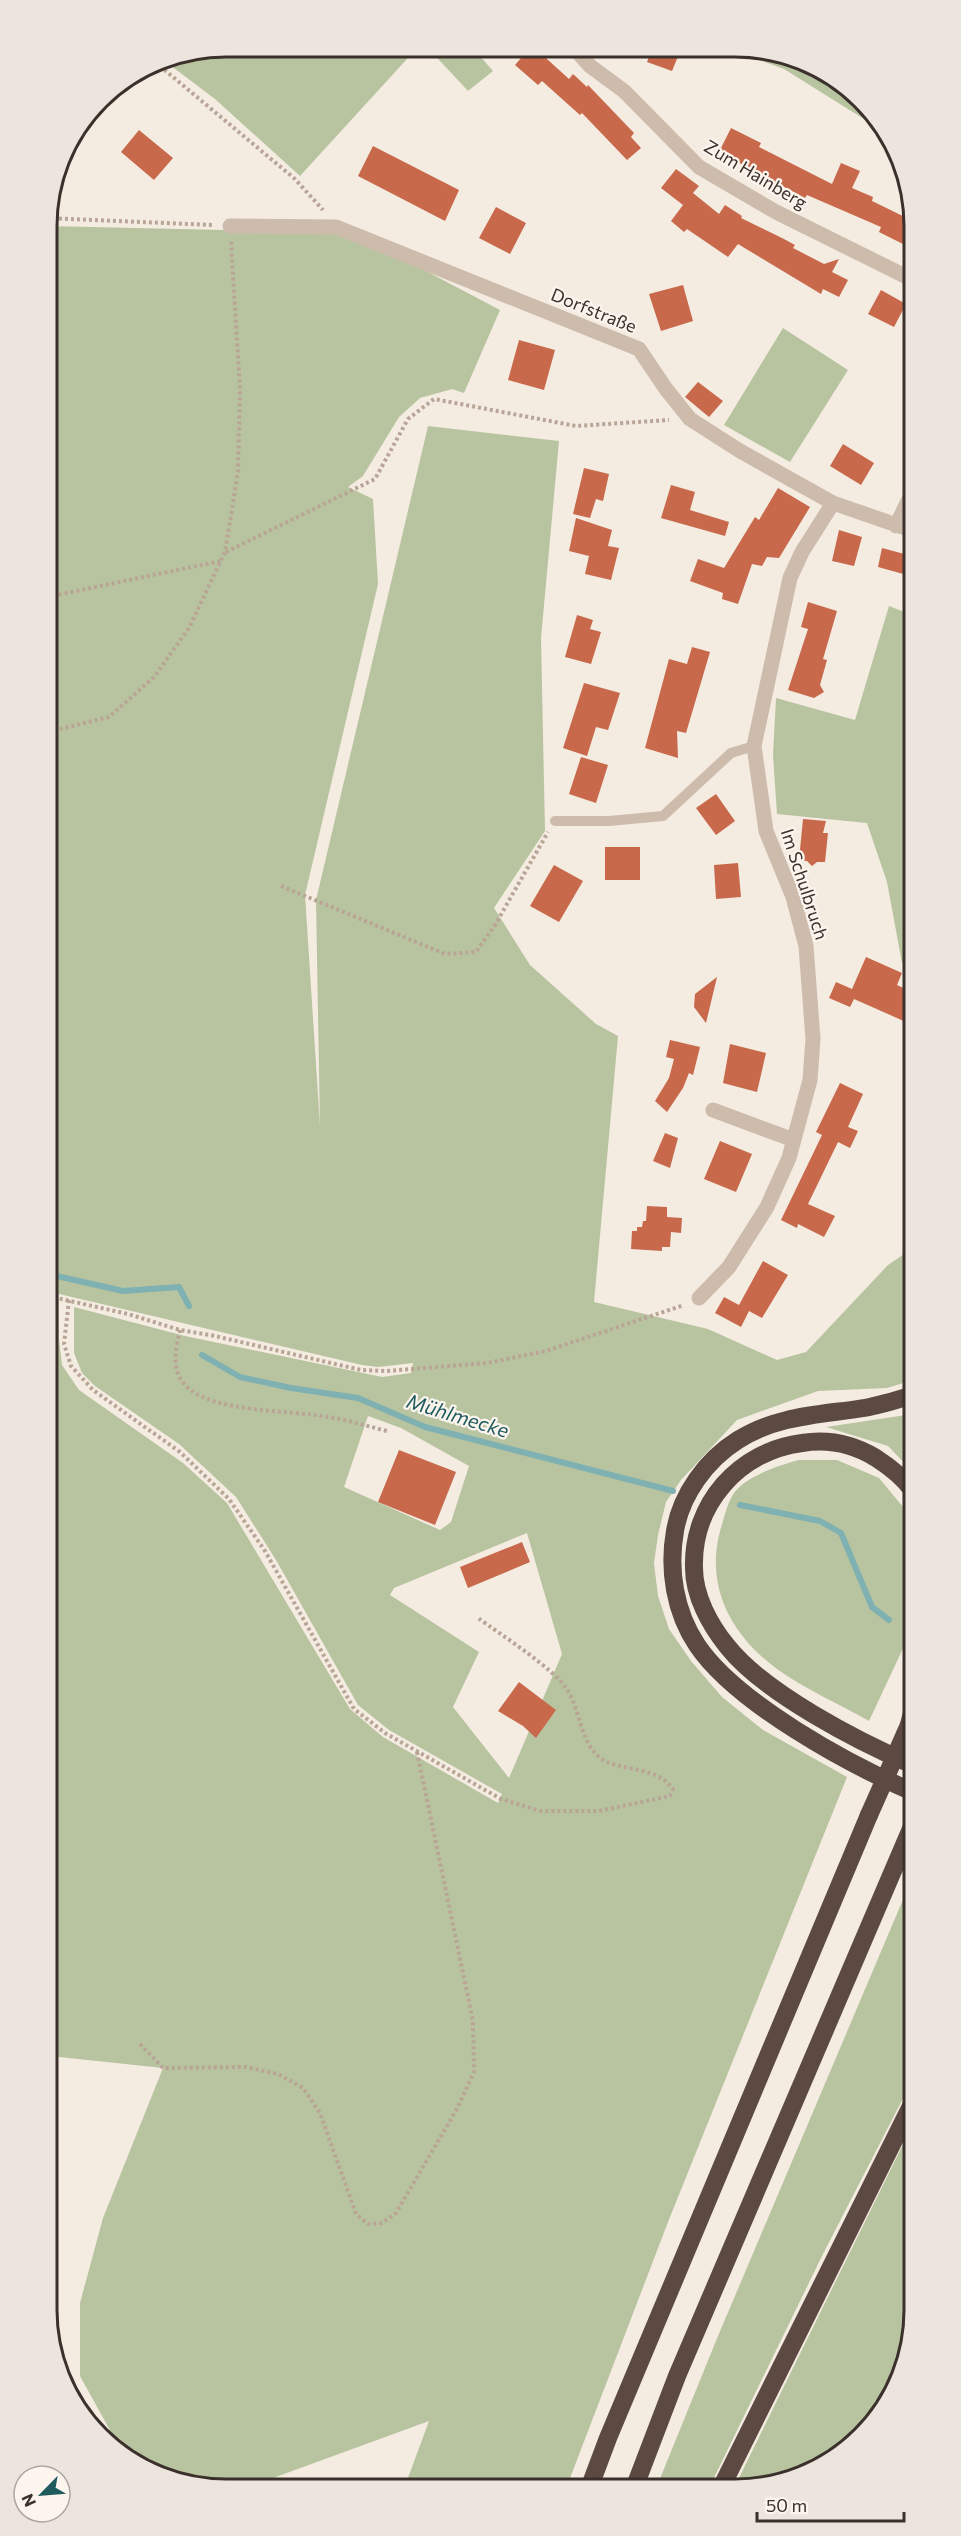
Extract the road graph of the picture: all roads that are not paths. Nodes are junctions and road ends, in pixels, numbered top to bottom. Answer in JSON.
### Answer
{"nodes":[{"id":1,"x":582,"y":57,"type":"edge"},
{"id":2,"x":230,"y":226,"type":"road end"},
{"id":3,"x":904,"y":276,"type":"edge"},
{"id":4,"x":833,"y":503,"type":"junction"},
{"id":5,"x":904,"y":509,"type":"edge"},
{"id":6,"x":896,"y":526,"type":"junction"},
{"id":7,"x":904,"y":528,"type":"edge"},
{"id":8,"x":754,"y":746,"type":"junction"},
{"id":9,"x":555,"y":821,"type":"road end"},
{"id":10,"x":713,"y":1110,"type":"dead end"},
{"id":11,"x":794,"y":1140,"type":"junction"},
{"id":12,"x":699,"y":1298,"type":"road end"},
{"id":13,"x":904,"y":1397,"type":"edge"},
{"id":14,"x":904,"y":1479,"type":"edge"},
{"id":15,"x":904,"y":1735,"type":"edge"},
{"id":16,"x":904,"y":1760,"type":"edge"},
{"id":17,"x":904,"y":1788,"type":"edge"},
{"id":18,"x":904,"y":1845,"type":"edge"},
{"id":19,"x":904,"y":2120,"type":"edge"},
{"id":20,"x":593,"y":2479,"type":"edge"},
{"id":21,"x":638,"y":2479,"type":"edge"},
{"id":22,"x":725,"y":2479,"type":"edge"}],
"edges":[{"from":1,"to":3,"type":"street","name":"Zum Hainberg"},
{"from":2,"to":4,"type":"street","name":"Dorfstraße"},
{"from":4,"to":6,"type":"street","name":"Dorfstraße"},
{"from":4,"to":8,"type":"street","name":"Im Schulbruch"},
{"from":5,"to":6,"type":"street"},
{"from":6,"to":7,"type":"street","name":"Dorfstraße"},
{"from":8,"to":9,"type":"lane"},
{"from":8,"to":11,"type":"street","name":"Im Schulbruch"},
{"from":10,"to":11,"type":"street"},
{"from":11,"to":12,"type":"street","name":"Im Schulbruch"},
{"from":13,"to":17,"type":"highway"},
{"from":14,"to":16,"type":"highway"},
{"from":15,"to":20,"type":"highway","bridge":true},
{"from":18,"to":21,"type":"highway"},
{"from":19,"to":22,"type":"highway"}]}
